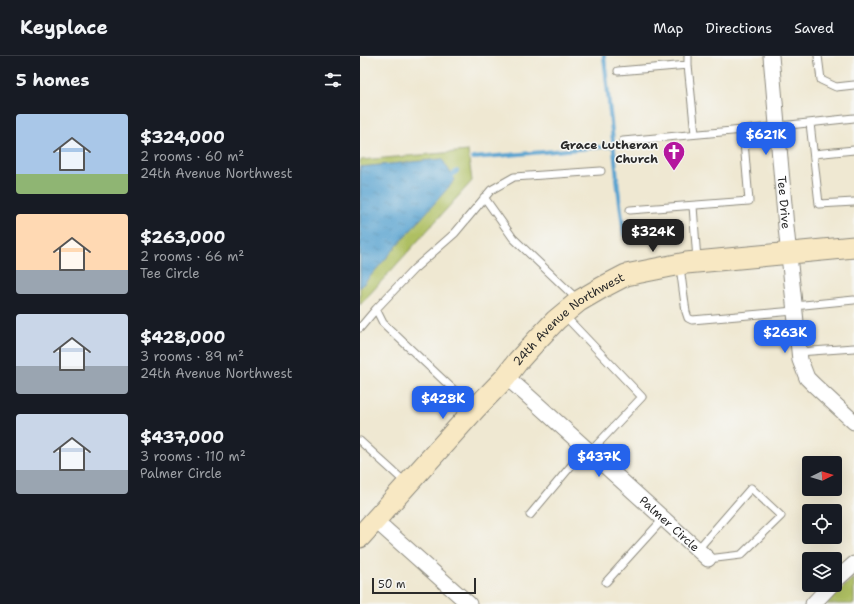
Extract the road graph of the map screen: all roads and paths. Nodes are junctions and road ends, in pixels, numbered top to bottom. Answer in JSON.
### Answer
{"nodes":[{"id":1,"x":688,"y":56,"type":"edge"},
{"id":2,"x":771,"y":56,"type":"edge"},
{"id":3,"x":818,"y":56,"type":"edge"},
{"id":4,"x":688,"y":65,"type":"junction"},
{"id":5,"x":618,"y":71,"type":"dead end"},
{"id":6,"x":854,"y":85,"type":"edge"},
{"id":7,"x":854,"y":118,"type":"edge"},
{"id":8,"x":810,"y":123,"type":"junction"},
{"id":9,"x":777,"y":127,"type":"junction"},
{"id":10,"x":743,"y":130,"type":"junction"},
{"id":11,"x":696,"y":134,"type":"junction"},
{"id":12,"x":623,"y":141,"type":"dead end"},
{"id":13,"x":854,"y":150,"type":"edge"},
{"id":14,"x":814,"y":154,"type":"junction"},
{"id":15,"x":601,"y":171,"type":"dead end"},
{"id":16,"x":484,"y":197,"type":"junction"},
{"id":17,"x":854,"y":202,"type":"edge"},
{"id":18,"x":693,"y":206,"type":"junction"},
{"id":19,"x":630,"y":210,"type":"dead end"},
{"id":20,"x":854,"y":247,"type":"edge"},
{"id":21,"x":788,"y":253,"type":"junction"},
{"id":22,"x":689,"y":263,"type":"junction"},
{"id":23,"x":854,"y":300,"type":"edge"},
{"id":24,"x":579,"y":301,"type":"junction"},
{"id":25,"x":794,"y":308,"type":"junction"},
{"id":26,"x":376,"y":309,"type":"junction"},
{"id":27,"x":563,"y":314,"type":"junction"},
{"id":28,"x":360,"y":328,"type":"edge"},
{"id":29,"x":854,"y":348,"type":"edge"},
{"id":30,"x":798,"y":352,"type":"junction"},
{"id":31,"x":505,"y":378,"type":"junction"},
{"id":32,"x":475,"y":409,"type":"junction"},
{"id":33,"x":854,"y":422,"type":"edge"},
{"id":34,"x":360,"y":441,"type":"edge"},
{"id":35,"x":588,"y":450,"type":"junction"},
{"id":36,"x":407,"y":484,"type":"junction"},
{"id":37,"x":530,"y":515,"type":"dead end"},
{"id":38,"x":664,"y":518,"type":"junction"},
{"id":39,"x":375,"y":520,"type":"junction"},
{"id":40,"x":360,"y":537,"type":"edge"},
{"id":41,"x":703,"y":554,"type":"junction"},
{"id":42,"x":854,"y":564,"type":"edge"},
{"id":43,"x":842,"y":575,"type":"edge"},
{"id":44,"x":606,"y":582,"type":"dead end"},
{"id":45,"x":824,"y":592,"type":"edge"},
{"id":46,"x":469,"y":604,"type":"edge"},
{"id":47,"x":813,"y":604,"type":"edge"}],
"edges":[{"from":1,"to":4,"type":"lane"},
{"from":2,"to":9,"type":"street","name":"Tee Drive"},
{"from":3,"to":6,"type":"lane"},
{"from":4,"to":5,"type":"lane"},
{"from":4,"to":11,"type":"lane"},
{"from":7,"to":8,"type":"lane"},
{"from":8,"to":9,"type":"lane"},
{"from":8,"to":14,"type":"lane"},
{"from":9,"to":10,"type":"lane"},
{"from":9,"to":21,"type":"street","name":"Tee Drive"},
{"from":10,"to":11,"type":"lane"},
{"from":10,"to":18,"type":"lane"},
{"from":11,"to":12,"type":"lane"},
{"from":13,"to":14,"type":"lane"},
{"from":14,"to":17,"type":"lane"},
{"from":15,"to":16,"type":"lane"},
{"from":16,"to":24,"type":"lane"},
{"from":16,"to":26,"type":"lane"},
{"from":18,"to":19,"type":"lane"},
{"from":18,"to":22,"type":"lane"},
{"from":20,"to":21,"type":"main road","name":"24th Avenue Northwest"},
{"from":21,"to":22,"type":"main road","name":"24th Avenue Northwest"},
{"from":21,"to":25,"type":"street","name":"Tee Drive"},
{"from":22,"to":24,"type":"main road","name":"24th Avenue Northwest"},
{"from":22,"to":25,"type":"lane"},
{"from":23,"to":25,"type":"lane"},
{"from":24,"to":27,"type":"main road","name":"24th Avenue Northwest"},
{"from":25,"to":30,"type":"street","name":"Tee Drive"},
{"from":26,"to":28,"type":"lane"},
{"from":26,"to":32,"type":"lane"},
{"from":27,"to":31,"type":"main road","name":"24th Avenue Northwest"},
{"from":27,"to":35,"type":"lane"},
{"from":29,"to":30,"type":"lane"},
{"from":30,"to":33,"type":"street","name":"Tee Drive"},
{"from":31,"to":32,"type":"main road","name":"24th Avenue Northwest"},
{"from":31,"to":35,"type":"street","name":"Palmer Circle"},
{"from":32,"to":36,"type":"main road","name":"24th Avenue Northwest"},
{"from":34,"to":36,"type":"lane"},
{"from":35,"to":37,"type":"lane"},
{"from":35,"to":38,"type":"street","name":"Palmer Circle"},
{"from":36,"to":39,"type":"main road","name":"24th Avenue Northwest"},
{"from":38,"to":41,"type":"street","name":"Palmer Circle"},
{"from":38,"to":44,"type":"lane"},
{"from":39,"to":40,"type":"main road","name":"24th Avenue Northwest"},
{"from":39,"to":46,"type":"street"},
{"from":41,"to":41,"type":"lane"},
{"from":42,"to":43,"type":"street"},
{"from":45,"to":47,"type":"street"}]}
